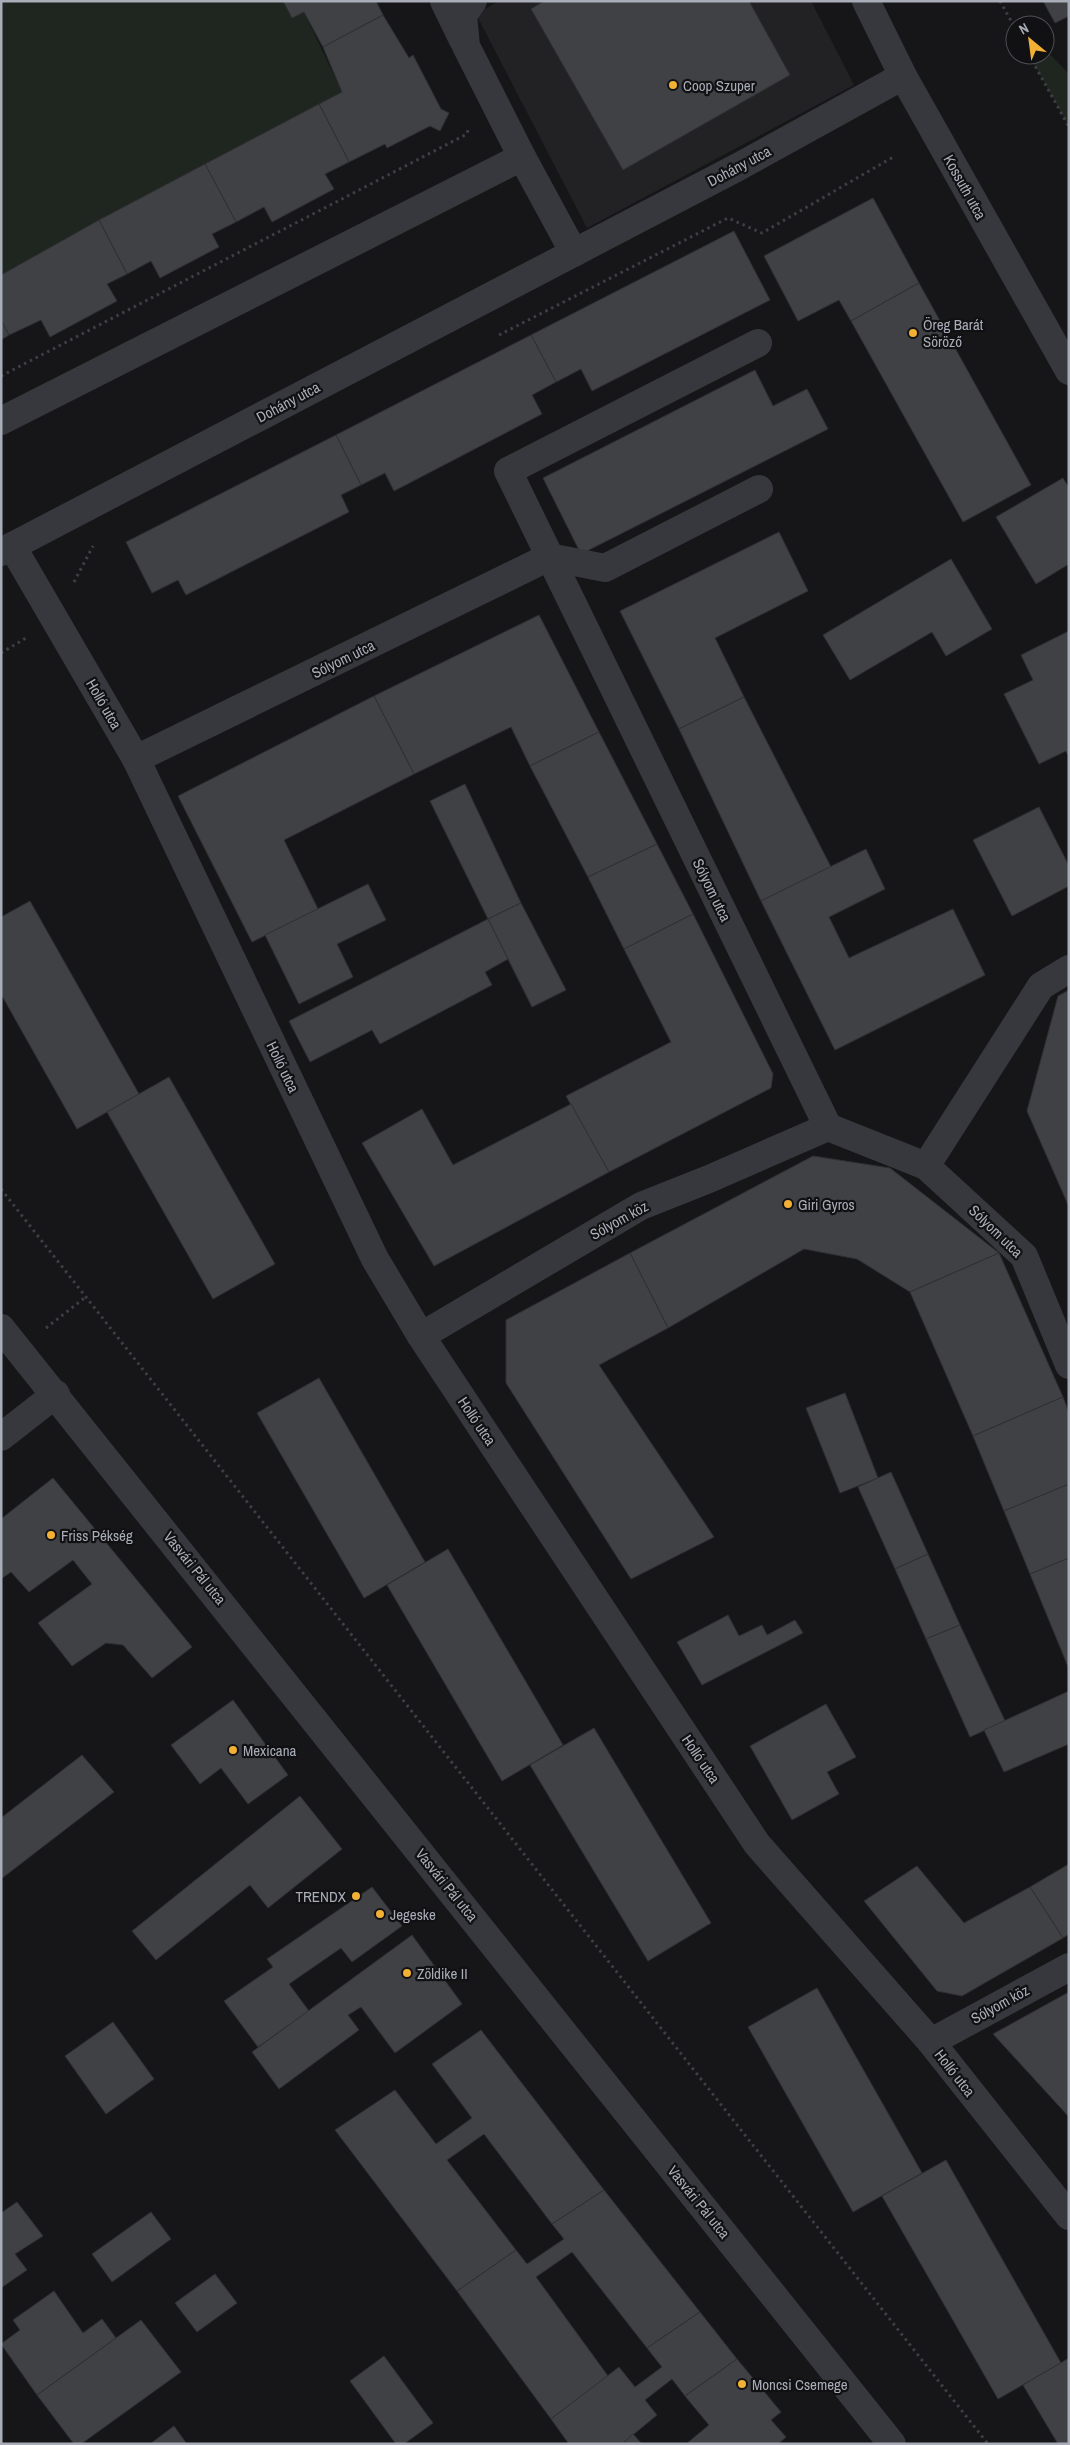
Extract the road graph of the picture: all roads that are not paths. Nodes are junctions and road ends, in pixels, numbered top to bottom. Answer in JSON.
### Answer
{"nodes":[{"id":1,"x":444,"y":1,"type":"edge"},
{"id":2,"x":474,"y":1,"type":"edge"},
{"id":3,"x":866,"y":1,"type":"edge"},
{"id":4,"x":466,"y":46,"type":"junction"},
{"id":5,"x":903,"y":76,"type":"junction"},
{"id":6,"x":522,"y":157,"type":"junction"},
{"id":7,"x":574,"y":253,"type":"junction"},
{"id":8,"x":758,"y":343,"type":"dead end"},
{"id":9,"x":1069,"y":371,"type":"edge"},
{"id":10,"x":1,"y":420,"type":"edge"},
{"id":11,"x":758,"y":489,"type":"dead end"},
{"id":12,"x":7,"y":549,"type":"edge"},
{"id":13,"x":549,"y":557,"type":"junction"},
{"id":14,"x":136,"y":759,"type":"junction"},
{"id":15,"x":1069,"y":969,"type":"edge"},
{"id":16,"x":828,"y":1127,"type":"junction"},
{"id":17,"x":926,"y":1166,"type":"junction"},
{"id":18,"x":1,"y":1328,"type":"edge"},
{"id":19,"x":421,"y":1336,"type":"junction"},
{"id":20,"x":1069,"y":1365,"type":"edge"},
{"id":21,"x":56,"y":1394,"type":"junction"},
{"id":22,"x":1,"y":1437,"type":"edge"},
{"id":23,"x":1069,"y":1967,"type":"edge"},
{"id":24,"x":931,"y":2042,"type":"junction"},
{"id":25,"x":1069,"y":2216,"type":"edge"},
{"id":26,"x":892,"y":2444,"type":"edge"}],
"edges":[{"from":1,"to":4,"type":"street"},
{"from":2,"to":4,"type":"street"},
{"from":3,"to":5,"type":"street","name":"Kossuth utca"},
{"from":4,"to":6,"type":"street"},
{"from":5,"to":7,"type":"street","name":"Dohány utca"},
{"from":5,"to":9,"type":"street","name":"Kossuth utca"},
{"from":6,"to":7,"type":"street"},
{"from":6,"to":10,"type":"street"},
{"from":7,"to":12,"type":"street","name":"Dohány utca"},
{"from":8,"to":13,"type":"street"},
{"from":11,"to":13,"type":"street"},
{"from":12,"to":14,"type":"street","name":"Holló utca"},
{"from":13,"to":14,"type":"street","name":"Sólyom utca"},
{"from":13,"to":16,"type":"street","name":"Sólyom utca"},
{"from":14,"to":19,"type":"street","name":"Holló utca"},
{"from":15,"to":17,"type":"street"},
{"from":16,"to":17,"type":"street","name":"Sólyom utca"},
{"from":16,"to":19,"type":"street","name":"Sólyom köz"},
{"from":17,"to":20,"type":"street","name":"Sólyom utca"},
{"from":18,"to":21,"type":"street","name":"Vasvári Pál utca"},
{"from":19,"to":24,"type":"street","name":"Holló utca"},
{"from":21,"to":22,"type":"street"},
{"from":21,"to":26,"type":"street","name":"Vasvári Pál utca"},
{"from":23,"to":24,"type":"street","name":"Sólyom köz"},
{"from":24,"to":25,"type":"street","name":"Holló utca"}]}
